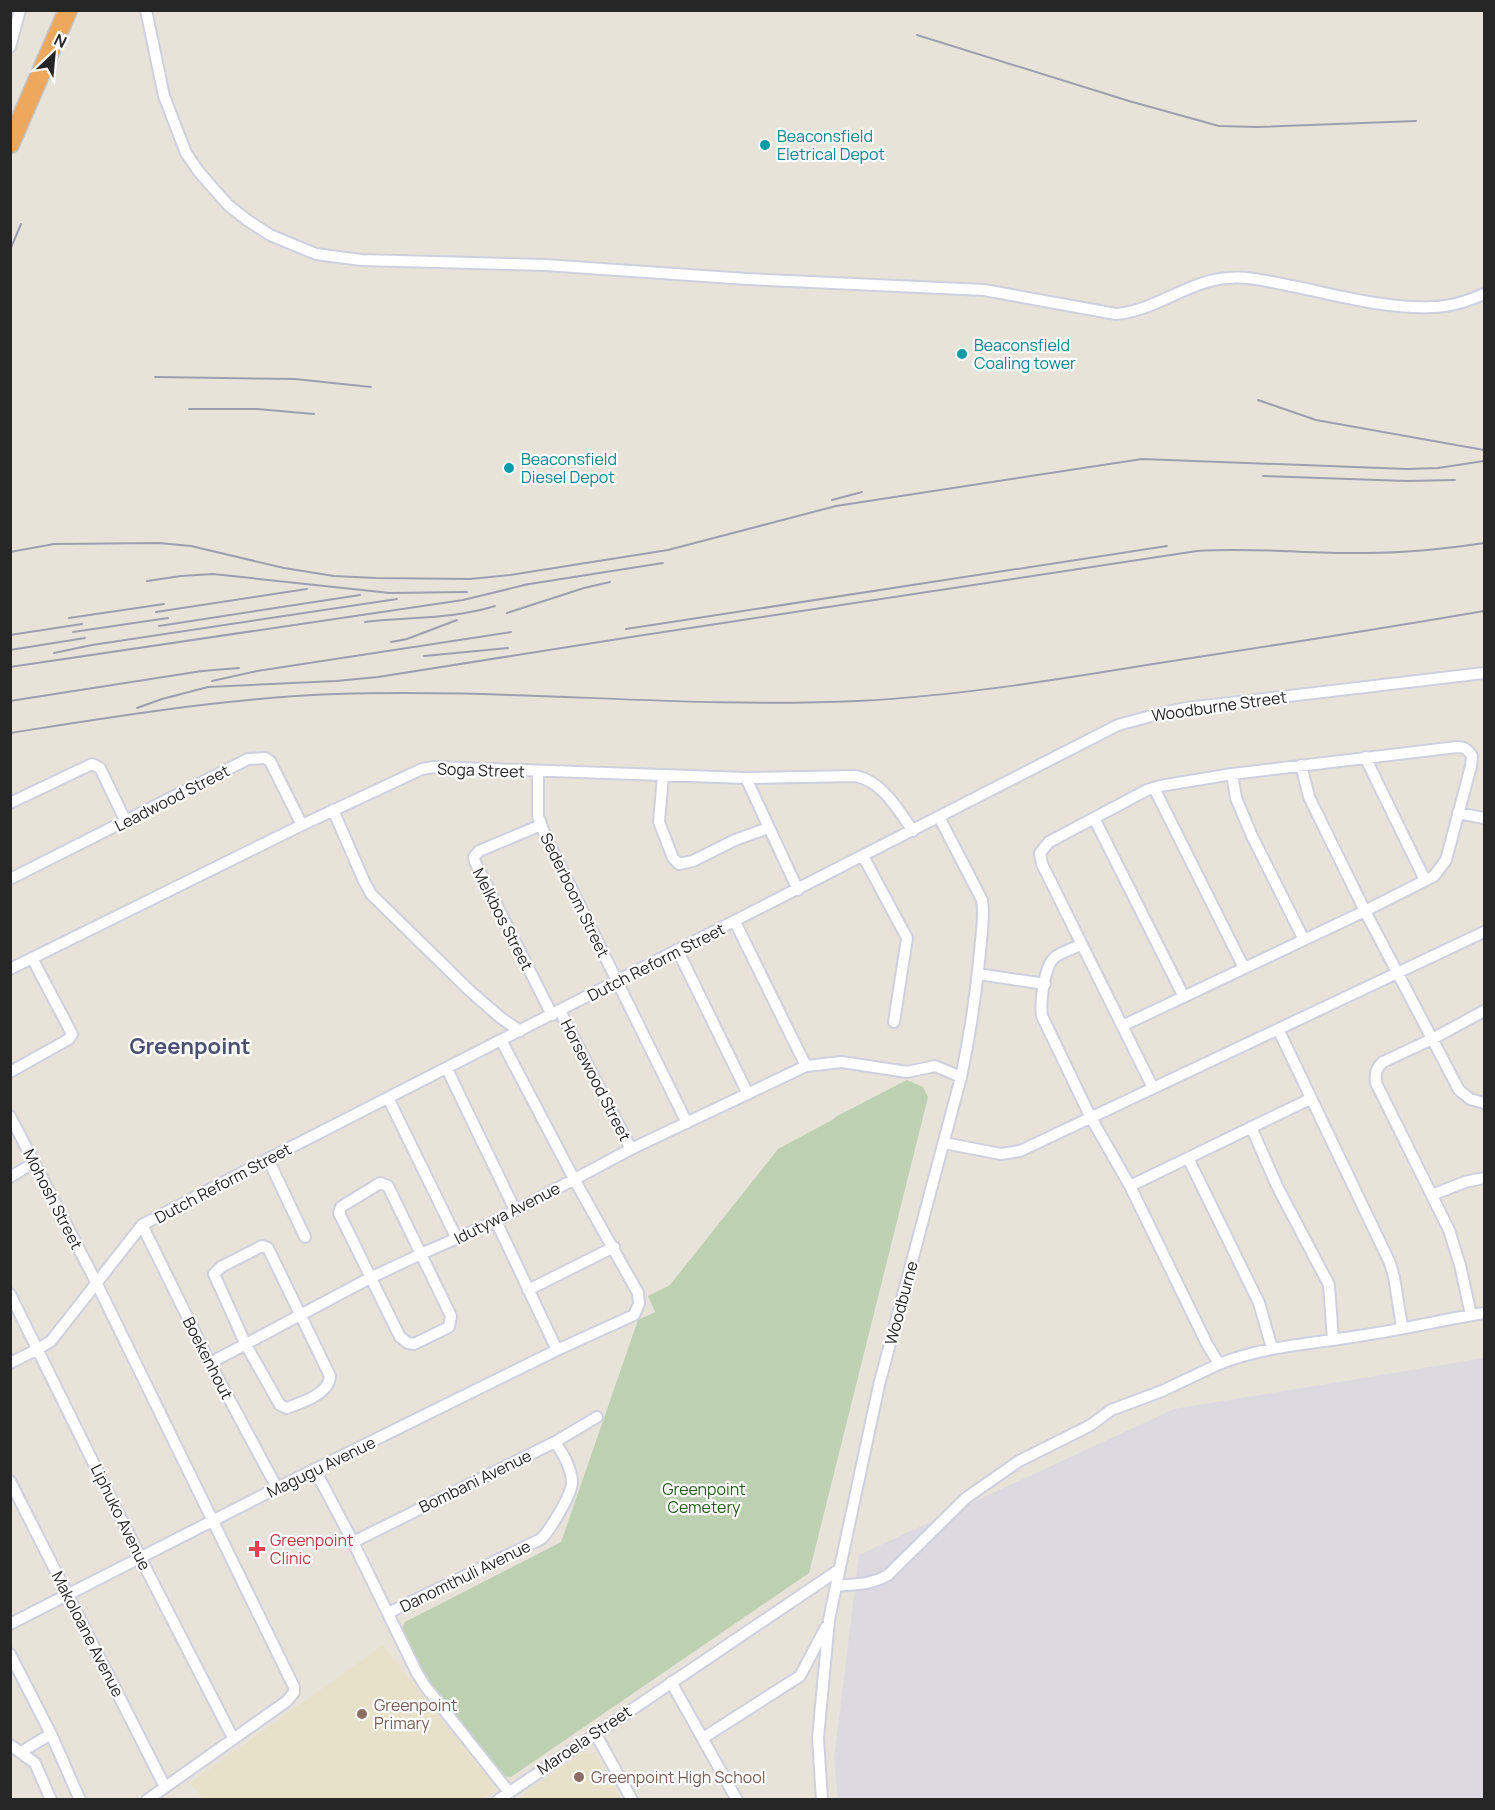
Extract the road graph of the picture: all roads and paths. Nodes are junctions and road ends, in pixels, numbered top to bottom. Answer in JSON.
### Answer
{"nodes":[{"id":1,"x":20,"y":10,"type":"edge"},
{"id":2,"x":68,"y":10,"type":"edge"},
{"id":3,"x":146,"y":10,"type":"edge"},
{"id":4,"x":10,"y":47,"type":"edge"},
{"id":5,"x":10,"y":144,"type":"edge"},
{"id":6,"x":1485,"y":294,"type":"edge"},
{"id":7,"x":1485,"y":673,"type":"edge"},
{"id":8,"x":1365,"y":757,"type":"junction"},
{"id":9,"x":1301,"y":765,"type":"junction"},
{"id":10,"x":538,"y":772,"type":"junction"},
{"id":11,"x":1232,"y":774,"type":"junction"},
{"id":12,"x":663,"y":776,"type":"junction"},
{"id":13,"x":746,"y":778,"type":"junction"},
{"id":14,"x":1154,"y":788,"type":"junction"},
{"id":15,"x":10,"y":803,"type":"edge"},
{"id":16,"x":333,"y":810,"type":"junction"},
{"id":17,"x":1458,"y":813,"type":"junction"},
{"id":18,"x":939,"y":817,"type":"junction"},
{"id":19,"x":1094,"y":818,"type":"junction"},
{"id":20,"x":1485,"y":818,"type":"edge"},
{"id":21,"x":126,"y":822,"type":"junction"},
{"id":22,"x":302,"y":825,"type":"junction"},
{"id":23,"x":541,"y":825,"type":"junction"},
{"id":24,"x":768,"y":828,"type":"junction"},
{"id":25,"x":913,"y":831,"type":"junction"},
{"id":26,"x":863,"y":856,"type":"junction"},
{"id":27,"x":10,"y":879,"type":"edge"},
{"id":28,"x":1425,"y":880,"type":"junction"},
{"id":29,"x":798,"y":890,"type":"junction"},
{"id":30,"x":1365,"y":911,"type":"junction"},
{"id":31,"x":735,"y":922,"type":"junction"},
{"id":32,"x":1485,"y":932,"type":"edge"},
{"id":33,"x":1304,"y":940,"type":"junction"},
{"id":34,"x":1080,"y":945,"type":"junction"},
{"id":35,"x":678,"y":951,"type":"junction"},
{"id":36,"x":32,"y":958,"type":"junction"},
{"id":37,"x":1244,"y":968,"type":"junction"},
{"id":38,"x":10,"y":969,"type":"edge"},
{"id":39,"x":978,"y":974,"type":"junction"},
{"id":40,"x":1397,"y":974,"type":"junction"},
{"id":41,"x":618,"y":980,"type":"junction"},
{"id":42,"x":1045,"y":984,"type":"junction"},
{"id":43,"x":1184,"y":997,"type":"junction"},
{"id":44,"x":1485,"y":1011,"type":"edge"},
{"id":45,"x":556,"y":1013,"type":"junction"},
{"id":46,"x":894,"y":1022,"type":"dead end"},
{"id":47,"x":1122,"y":1026,"type":"junction"},
{"id":48,"x":1278,"y":1029,"type":"junction"},
{"id":49,"x":520,"y":1031,"type":"junction"},
{"id":50,"x":1432,"y":1039,"type":"junction"},
{"id":51,"x":501,"y":1040,"type":"junction"},
{"id":52,"x":806,"y":1066,"type":"junction"},
{"id":53,"x":447,"y":1069,"type":"junction"},
{"id":54,"x":10,"y":1072,"type":"edge"},
{"id":55,"x":961,"y":1077,"type":"junction"},
{"id":56,"x":1153,"y":1088,"type":"junction"},
{"id":57,"x":748,"y":1094,"type":"junction"},
{"id":58,"x":388,"y":1098,"type":"junction"},
{"id":59,"x":1310,"y":1099,"type":"junction"},
{"id":60,"x":1485,"y":1103,"type":"edge"},
{"id":61,"x":10,"y":1116,"type":"edge"},
{"id":62,"x":1091,"y":1118,"type":"junction"},
{"id":63,"x":687,"y":1123,"type":"junction"},
{"id":64,"x":1251,"y":1127,"type":"junction"},
{"id":65,"x":944,"y":1143,"type":"junction"},
{"id":66,"x":631,"y":1149,"type":"junction"},
{"id":67,"x":1188,"y":1158,"type":"junction"},
{"id":68,"x":268,"y":1159,"type":"junction"},
{"id":69,"x":34,"y":1163,"type":"junction"},
{"id":70,"x":10,"y":1177,"type":"edge"},
{"id":71,"x":1485,"y":1178,"type":"edge"},
{"id":72,"x":574,"y":1179,"type":"junction"},
{"id":73,"x":1130,"y":1186,"type":"junction"},
{"id":74,"x":1432,"y":1195,"type":"junction"},
{"id":75,"x":515,"y":1210,"type":"junction"},
{"id":76,"x":496,"y":1221,"type":"junction"},
{"id":77,"x":142,"y":1225,"type":"junction"},
{"id":78,"x":305,"y":1237,"type":"dead end"},
{"id":79,"x":457,"y":1239,"type":"junction"},
{"id":80,"x":614,"y":1247,"type":"junction"},
{"id":81,"x":421,"y":1254,"type":"junction"},
{"id":82,"x":370,"y":1278,"type":"junction"},
{"id":83,"x":96,"y":1282,"type":"junction"},
{"id":84,"x":528,"y":1290,"type":"junction"},
{"id":85,"x":10,"y":1294,"type":"edge"},
{"id":86,"x":301,"y":1314,"type":"junction"},
{"id":87,"x":1485,"y":1314,"type":"edge"},
{"id":88,"x":1470,"y":1316,"type":"junction"},
{"id":89,"x":1402,"y":1327,"type":"junction"},
{"id":90,"x":1333,"y":1340,"type":"junction"},
{"id":91,"x":246,"y":1345,"type":"junction"},
{"id":92,"x":1272,"y":1348,"type":"junction"},
{"id":93,"x":38,"y":1349,"type":"junction"},
{"id":94,"x":557,"y":1350,"type":"junction"},
{"id":95,"x":10,"y":1363,"type":"edge"},
{"id":96,"x":210,"y":1363,"type":"junction"},
{"id":97,"x":1219,"y":1364,"type":"junction"},
{"id":98,"x":597,"y":1417,"type":"dead end"},
{"id":99,"x":555,"y":1442,"type":"junction"},
{"id":100,"x":315,"y":1470,"type":"junction"},
{"id":101,"x":10,"y":1481,"type":"edge"},
{"id":102,"x":278,"y":1488,"type":"junction"},
{"id":103,"x":214,"y":1520,"type":"junction"},
{"id":104,"x":353,"y":1542,"type":"junction"},
{"id":105,"x":140,"y":1557,"type":"junction"},
{"id":106,"x":840,"y":1569,"type":"junction"},
{"id":107,"x":836,"y":1586,"type":"junction"},
{"id":108,"x":67,"y":1593,"type":"junction"},
{"id":109,"x":388,"y":1613,"type":"junction"},
{"id":110,"x":830,"y":1620,"type":"junction"},
{"id":111,"x":10,"y":1624,"type":"edge"},
{"id":112,"x":10,"y":1654,"type":"edge"},
{"id":113,"x":671,"y":1682,"type":"junction"},
{"id":114,"x":595,"y":1733,"type":"junction"},
{"id":115,"x":51,"y":1734,"type":"junction"},
{"id":116,"x":233,"y":1738,"type":"junction"},
{"id":117,"x":703,"y":1738,"type":"junction"},
{"id":118,"x":10,"y":1745,"type":"edge"},
{"id":119,"x":21,"y":1752,"type":"junction"},
{"id":120,"x":165,"y":1787,"type":"junction"},
{"id":121,"x":509,"y":1792,"type":"junction"},
{"id":122,"x":154,"y":1798,"type":"edge"},
{"id":123,"x":51,"y":1800,"type":"edge"},
{"id":124,"x":80,"y":1800,"type":"edge"},
{"id":125,"x":498,"y":1800,"type":"edge"},
{"id":126,"x":632,"y":1800,"type":"edge"},
{"id":127,"x":737,"y":1800,"type":"edge"},
{"id":128,"x":822,"y":1800,"type":"edge"}],
"edges":[{"from":1,"to":4,"type":"street"},
{"from":2,"to":5,"type":"highway"},
{"from":3,"to":6,"type":"street"},
{"from":7,"to":18,"type":"street","name":"Woodburne Street"},
{"from":8,"to":9,"type":"street"},
{"from":8,"to":17,"type":"street"},
{"from":8,"to":28,"type":"street"},
{"from":9,"to":11,"type":"street"},
{"from":9,"to":30,"type":"street"},
{"from":10,"to":12,"type":"street","name":"Soga Street"},
{"from":10,"to":16,"type":"street","name":"Soga Street"},
{"from":10,"to":23,"type":"street","name":"Sederboom Street"},
{"from":11,"to":14,"type":"street"},
{"from":11,"to":33,"type":"street"},
{"from":12,"to":13,"type":"street","name":"Soga Street"},
{"from":12,"to":24,"type":"street"},
{"from":13,"to":24,"type":"street"},
{"from":13,"to":25,"type":"street","name":"Soga Street"},
{"from":14,"to":19,"type":"street"},
{"from":14,"to":37,"type":"street"},
{"from":15,"to":21,"type":"street"},
{"from":16,"to":22,"type":"street","name":"Soga Street"},
{"from":16,"to":49,"type":"street"},
{"from":17,"to":20,"type":"street"},
{"from":17,"to":28,"type":"street"},
{"from":18,"to":25,"type":"street","name":"Dutch Reform Street"},
{"from":18,"to":39,"type":"street","name":"Woodburne"},
{"from":19,"to":34,"type":"street"},
{"from":19,"to":43,"type":"street"},
{"from":21,"to":22,"type":"street","name":"Leadwood Street"},
{"from":21,"to":27,"type":"street","name":"Leadwood Street"},
{"from":22,"to":36,"type":"street","name":"Soga Street"},
{"from":23,"to":41,"type":"street","name":"Sederboom Street"},
{"from":23,"to":45,"type":"street","name":"Melkbos Street"},
{"from":24,"to":29,"type":"street"},
{"from":25,"to":26,"type":"street","name":"Dutch Reform Street"},
{"from":26,"to":29,"type":"street","name":"Dutch Reform Street"},
{"from":26,"to":46,"type":"street"},
{"from":28,"to":30,"type":"street"},
{"from":29,"to":31,"type":"street","name":"Dutch Reform Street"},
{"from":30,"to":33,"type":"street"},
{"from":30,"to":40,"type":"street"},
{"from":31,"to":35,"type":"street","name":"Dutch Reform Street"},
{"from":31,"to":52,"type":"street"},
{"from":32,"to":40,"type":"street"},
{"from":33,"to":37,"type":"street"},
{"from":34,"to":42,"type":"street"},
{"from":34,"to":47,"type":"street"},
{"from":35,"to":41,"type":"street","name":"Dutch Reform Street"},
{"from":35,"to":57,"type":"street"},
{"from":36,"to":38,"type":"street","name":"Soga Street"},
{"from":36,"to":54,"type":"street"},
{"from":37,"to":43,"type":"street"},
{"from":39,"to":42,"type":"street"},
{"from":39,"to":55,"type":"street","name":"Woodburne"},
{"from":40,"to":48,"type":"street"},
{"from":40,"to":50,"type":"street"},
{"from":41,"to":45,"type":"street","name":"Dutch Reform Street"},
{"from":41,"to":63,"type":"street","name":"Sederboom Street"},
{"from":42,"to":62,"type":"street"},
{"from":43,"to":47,"type":"street"},
{"from":44,"to":50,"type":"street"},
{"from":45,"to":49,"type":"street","name":"Dutch Reform Street"},
{"from":45,"to":66,"type":"street","name":"Horsewood Street"},
{"from":47,"to":56,"type":"street"},
{"from":48,"to":56,"type":"street"},
{"from":48,"to":59,"type":"street"},
{"from":49,"to":51,"type":"street","name":"Dutch Reform Street"},
{"from":50,"to":60,"type":"street"},
{"from":50,"to":74,"type":"street"},
{"from":51,"to":53,"type":"street","name":"Dutch Reform Street"},
{"from":51,"to":72,"type":"street"},
{"from":52,"to":55,"type":"street","name":"Idutywa Avenue"},
{"from":52,"to":57,"type":"street","name":"Idutywa Avenue"},
{"from":53,"to":58,"type":"street","name":"Dutch Reform Street"},
{"from":53,"to":75,"type":"street"},
{"from":55,"to":65,"type":"street","name":"Woodburne"},
{"from":56,"to":62,"type":"street"},
{"from":57,"to":63,"type":"street","name":"Idutywa Avenue"},
{"from":58,"to":68,"type":"street","name":"Dutch Reform Street"},
{"from":58,"to":79,"type":"street"},
{"from":59,"to":64,"type":"street"},
{"from":59,"to":89,"type":"street"},
{"from":61,"to":69,"type":"street","name":"Mohosh Street"},
{"from":62,"to":65,"type":"street"},
{"from":62,"to":73,"type":"street"},
{"from":63,"to":66,"type":"street","name":"Idutywa Avenue"},
{"from":64,"to":67,"type":"street"},
{"from":64,"to":90,"type":"street"},
{"from":65,"to":106,"type":"street","name":"Woodburne"},
{"from":66,"to":72,"type":"street","name":"Idutywa Avenue"},
{"from":67,"to":73,"type":"street"},
{"from":67,"to":92,"type":"street"},
{"from":68,"to":77,"type":"street","name":"Dutch Reform Street"},
{"from":68,"to":78,"type":"street"},
{"from":69,"to":70,"type":"street"},
{"from":69,"to":83,"type":"street","name":"Mohosh Street"},
{"from":71,"to":74,"type":"street"},
{"from":72,"to":75,"type":"street","name":"Idutywa Avenue"},
{"from":72,"to":80,"type":"street"},
{"from":73,"to":97,"type":"street"},
{"from":74,"to":88,"type":"street"},
{"from":75,"to":76,"type":"street","name":"Idutywa Avenue"},
{"from":76,"to":79,"type":"street","name":"Idutywa Avenue"},
{"from":76,"to":84,"type":"street"},
{"from":77,"to":83,"type":"street","name":"Dutch Reform Street"},
{"from":77,"to":96,"type":"street","name":"Boekenhout"},
{"from":79,"to":81,"type":"street","name":"Idutywa Avenue"},
{"from":80,"to":84,"type":"street"},
{"from":80,"to":94,"type":"street","name":"Magugu Avenue"},
{"from":81,"to":82,"type":"street","name":"Idutywa Avenue"},
{"from":81,"to":82,"type":"street"},
{"from":81,"to":82,"type":"street"},
{"from":82,"to":86,"type":"street","name":"Idutywa Avenue"},
{"from":83,"to":93,"type":"street","name":"Dutch Reform Street"},
{"from":83,"to":103,"type":"street"},
{"from":84,"to":94,"type":"street"},
{"from":85,"to":93,"type":"street","name":"Liphuko Avenue"},
{"from":86,"to":91,"type":"street","name":"Idutywa Avenue"},
{"from":86,"to":91,"type":"street"},
{"from":86,"to":91,"type":"street"},
{"from":87,"to":88,"type":"street"},
{"from":88,"to":89,"type":"street"},
{"from":89,"to":90,"type":"street"},
{"from":90,"to":92,"type":"street"},
{"from":91,"to":96,"type":"street","name":"Idutywa Avenue"},
{"from":92,"to":97,"type":"street"},
{"from":93,"to":95,"type":"street","name":"Dutch Reform Street"},
{"from":93,"to":105,"type":"street","name":"Liphuko Avenue"},
{"from":94,"to":100,"type":"street","name":"Magugu Avenue"},
{"from":96,"to":102,"type":"street","name":"Boekenhout"},
{"from":97,"to":107,"type":"street"},
{"from":98,"to":99,"type":"street","name":"Bombani Avenue"},
{"from":99,"to":104,"type":"street","name":"Bombani Avenue"},
{"from":99,"to":109,"type":"street","name":"Danomthuli Avenue"},
{"from":100,"to":102,"type":"street","name":"Magugu Avenue"},
{"from":100,"to":104,"type":"street"},
{"from":101,"to":108,"type":"street","name":"Makoloane Avenue"},
{"from":102,"to":103,"type":"street","name":"Magugu Avenue"},
{"from":103,"to":105,"type":"street","name":"Magugu Avenue"},
{"from":103,"to":116,"type":"street"},
{"from":104,"to":109,"type":"street"},
{"from":105,"to":108,"type":"street","name":"Magugu Avenue"},
{"from":105,"to":116,"type":"street","name":"Liphuko Avenue"},
{"from":106,"to":107,"type":"street","name":"Woodburne"},
{"from":106,"to":113,"type":"street","name":"Maroela Street"},
{"from":107,"to":110,"type":"street","name":"Woodburne"},
{"from":108,"to":111,"type":"street","name":"Magugu Avenue"},
{"from":108,"to":120,"type":"street","name":"Makoloane Avenue"},
{"from":109,"to":121,"type":"street"},
{"from":110,"to":117,"type":"street"},
{"from":110,"to":128,"type":"street","name":"Woodburne"},
{"from":112,"to":115,"type":"street"},
{"from":113,"to":114,"type":"street","name":"Maroela Street"},
{"from":113,"to":117,"type":"street"},
{"from":114,"to":121,"type":"street","name":"Maroela Street"},
{"from":114,"to":126,"type":"street"},
{"from":115,"to":119,"type":"street"},
{"from":115,"to":124,"type":"street"},
{"from":116,"to":120,"type":"street"},
{"from":117,"to":127,"type":"street"},
{"from":118,"to":119,"type":"street"},
{"from":119,"to":123,"type":"street"},
{"from":120,"to":122,"type":"street"},
{"from":121,"to":125,"type":"street","name":"Maroela Street"}]}
